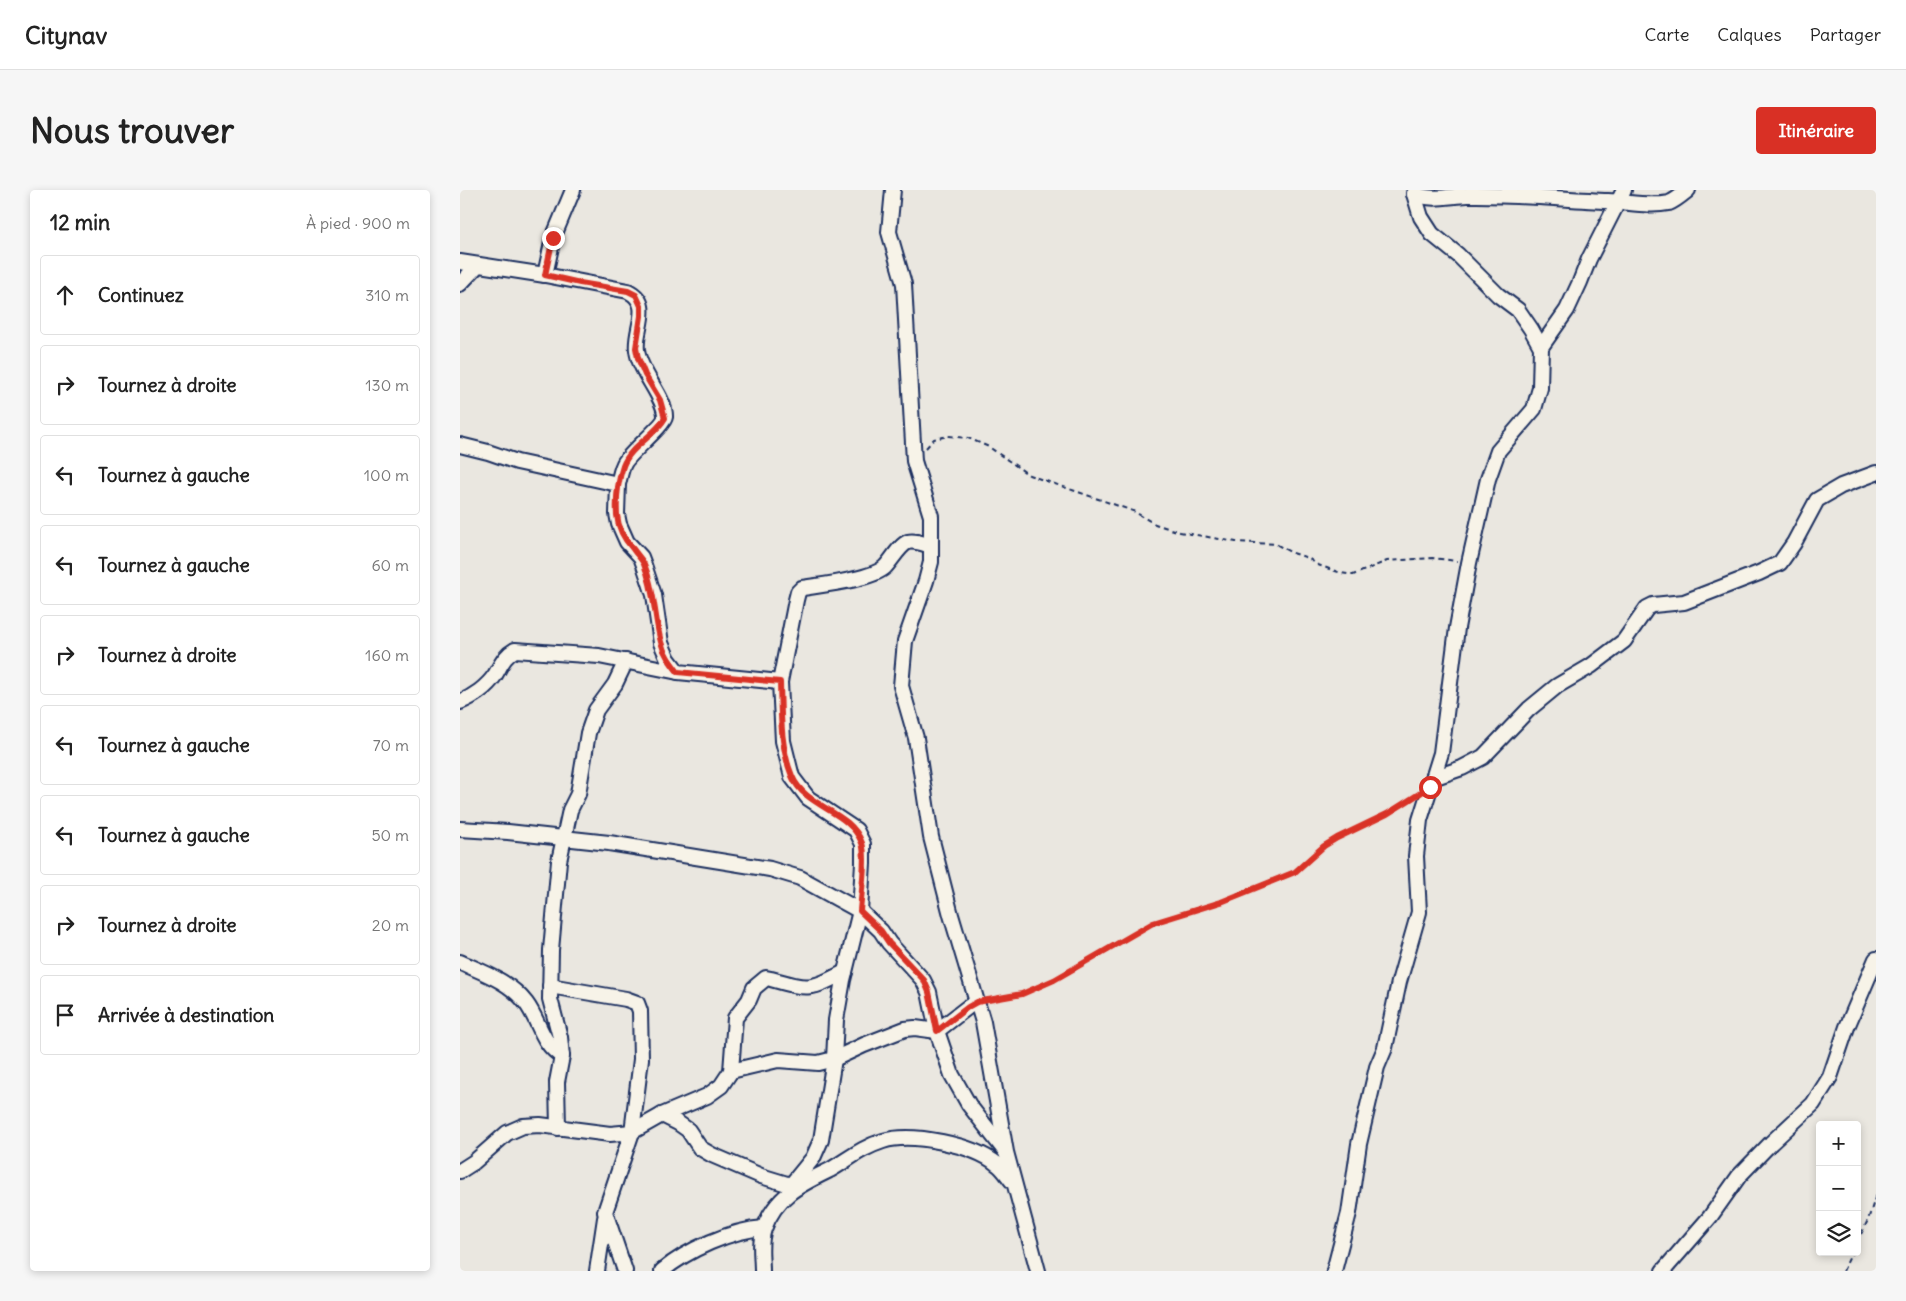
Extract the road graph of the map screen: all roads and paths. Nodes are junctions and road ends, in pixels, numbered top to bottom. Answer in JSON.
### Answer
{"nodes":[{"id":1,"x":573,"y":190,"type":"edge"},
{"id":2,"x":894,"y":190,"type":"edge"},
{"id":3,"x":1688,"y":190,"type":"edge"},
{"id":4,"x":1620,"y":196,"type":"edge"},
{"id":5,"x":460,"y":262,"type":"edge"},
{"id":6,"x":478,"y":265,"type":"junction"},
{"id":7,"x":545,"y":275,"type":"junction"},
{"id":8,"x":460,"y":284,"type":"edge"},
{"id":9,"x":1541,"y":347,"type":"junction"},
{"id":10,"x":462,"y":444,"type":"edge"},
{"id":11,"x":914,"y":462,"type":"junction"},
{"id":12,"x":1876,"y":473,"type":"edge"},
{"id":13,"x":618,"y":484,"type":"junction"},
{"id":14,"x":931,"y":546,"type":"junction"},
{"id":15,"x":1469,"y":563,"type":"junction"},
{"id":16,"x":626,"y":661,"type":"junction"},
{"id":17,"x":678,"y":672,"type":"junction"},
{"id":18,"x":780,"y":682,"type":"junction"},
{"id":19,"x":460,"y":702,"type":"edge"},
{"id":20,"x":1431,"y":782,"type":"junction"},
{"id":21,"x":460,"y":829,"type":"edge"},
{"id":22,"x":564,"y":838,"type":"junction"},
{"id":23,"x":860,"y":911,"type":"junction"},
{"id":24,"x":1876,"y":959,"type":"edge"},
{"id":25,"x":460,"y":962,"type":"edge"},
{"id":26,"x":845,"y":972,"type":"junction"},
{"id":27,"x":550,"y":986,"type":"junction"},
{"id":28,"x":977,"y":1002,"type":"junction"},
{"id":29,"x":937,"y":1031,"type":"junction"},
{"id":30,"x":562,"y":1056,"type":"junction"},
{"id":31,"x":834,"y":1059,"type":"junction"},
{"id":32,"x":731,"y":1071,"type":"junction"},
{"id":33,"x":662,"y":1115,"type":"junction"},
{"id":34,"x":558,"y":1128,"type":"junction"},
{"id":35,"x":632,"y":1132,"type":"junction"},
{"id":36,"x":1006,"y":1152,"type":"junction"},
{"id":37,"x":460,"y":1170,"type":"edge"},
{"id":38,"x":1013,"y":1182,"type":"junction"},
{"id":39,"x":794,"y":1186,"type":"junction"},
{"id":40,"x":1876,"y":1195,"type":"edge"},
{"id":41,"x":605,"y":1212,"type":"junction"},
{"id":42,"x":764,"y":1228,"type":"junction"},
{"id":43,"x":1861,"y":1234,"type":"edge"},
{"id":44,"x":1850,"y":1256,"type":"edge"},
{"id":45,"x":597,"y":1271,"type":"edge"},
{"id":46,"x":625,"y":1271,"type":"edge"},
{"id":47,"x":662,"y":1271,"type":"edge"},
{"id":48,"x":762,"y":1271,"type":"edge"},
{"id":49,"x":1038,"y":1271,"type":"edge"},
{"id":50,"x":1334,"y":1271,"type":"edge"},
{"id":51,"x":1663,"y":1271,"type":"edge"},
{"id":52,"x":1843,"y":1271,"type":"edge"}],
"edges":[{"from":1,"to":7,"type":"street"},
{"from":2,"to":11,"type":"street"},
{"from":3,"to":4,"type":"street"},
{"from":4,"to":9,"type":"street"},
{"from":4,"to":9,"type":"street"},
{"from":5,"to":6,"type":"street"},
{"from":6,"to":7,"type":"street"},
{"from":6,"to":8,"type":"street"},
{"from":7,"to":13,"type":"street"},
{"from":9,"to":15,"type":"street"},
{"from":10,"to":13,"type":"street"},
{"from":11,"to":14,"type":"street"},
{"from":11,"to":15,"type":"path"},
{"from":12,"to":20,"type":"street"},
{"from":13,"to":17,"type":"street"},
{"from":14,"to":18,"type":"street"},
{"from":14,"to":28,"type":"street"},
{"from":15,"to":20,"type":"street"},
{"from":16,"to":17,"type":"street"},
{"from":16,"to":19,"type":"street"},
{"from":16,"to":22,"type":"street"},
{"from":17,"to":18,"type":"street"},
{"from":18,"to":23,"type":"street"},
{"from":20,"to":28,"type":"path"},
{"from":20,"to":50,"type":"street"},
{"from":21,"to":22,"type":"street"},
{"from":22,"to":23,"type":"street"},
{"from":22,"to":27,"type":"street"},
{"from":23,"to":26,"type":"street"},
{"from":23,"to":29,"type":"street"},
{"from":24,"to":51,"type":"street"},
{"from":25,"to":30,"type":"street"},
{"from":26,"to":31,"type":"street"},
{"from":26,"to":32,"type":"street"},
{"from":27,"to":30,"type":"street"},
{"from":27,"to":35,"type":"street"},
{"from":28,"to":29,"type":"street"},
{"from":28,"to":36,"type":"street"},
{"from":29,"to":31,"type":"street"},
{"from":29,"to":36,"type":"street"},
{"from":30,"to":34,"type":"street"},
{"from":31,"to":32,"type":"street"},
{"from":31,"to":39,"type":"street"},
{"from":32,"to":33,"type":"street"},
{"from":33,"to":35,"type":"street"},
{"from":33,"to":39,"type":"street"},
{"from":34,"to":35,"type":"street"},
{"from":34,"to":37,"type":"street"},
{"from":35,"to":41,"type":"street"},
{"from":36,"to":38,"type":"street"},
{"from":38,"to":39,"type":"street"},
{"from":38,"to":49,"type":"street"},
{"from":39,"to":42,"type":"street"},
{"from":40,"to":43,"type":"path"},
{"from":41,"to":45,"type":"street"},
{"from":41,"to":46,"type":"street"},
{"from":42,"to":47,"type":"street"},
{"from":42,"to":48,"type":"street"},
{"from":44,"to":52,"type":"path"}]}
